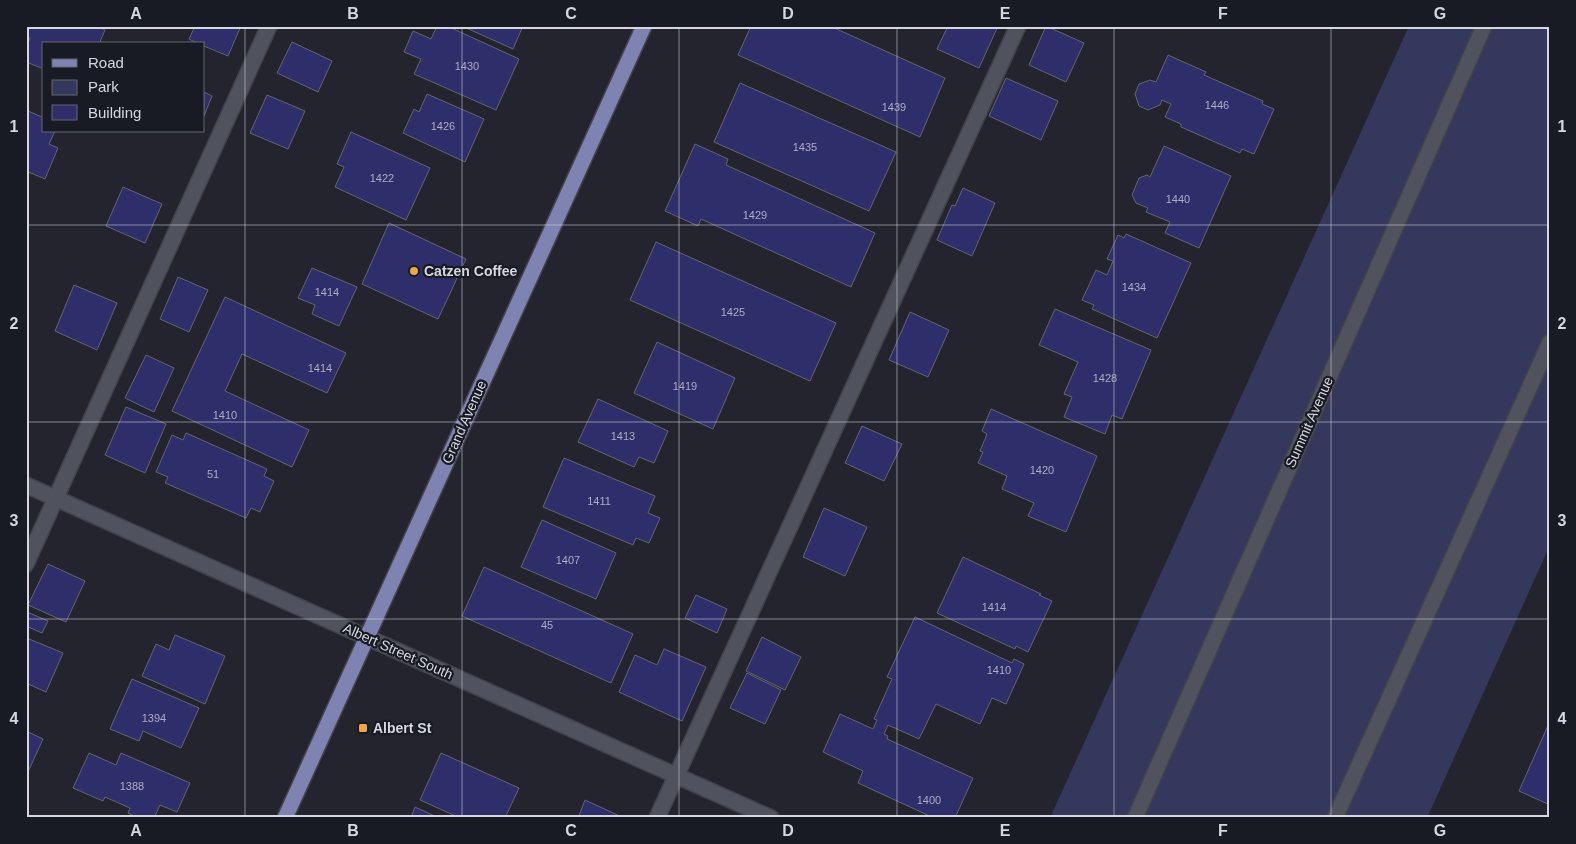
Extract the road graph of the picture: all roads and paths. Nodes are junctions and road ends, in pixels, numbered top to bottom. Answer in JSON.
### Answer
{"nodes":[{"id":1,"x":268,"y":26,"type":"edge"},
{"id":2,"x":644,"y":26,"type":"edge"},
{"id":3,"x":1018,"y":26,"type":"edge"},
{"id":4,"x":1484,"y":26,"type":"edge"},
{"id":5,"x":1550,"y":342,"type":"edge"},
{"id":6,"x":26,"y":485,"type":"edge"},
{"id":7,"x":56,"y":498,"type":"junction"},
{"id":8,"x":26,"y":564,"type":"edge"},
{"id":9,"x":366,"y":637,"type":"junction"},
{"id":10,"x":676,"y":776,"type":"junction"},
{"id":11,"x":285,"y":818,"type":"edge"},
{"id":12,"x":657,"y":818,"type":"edge"},
{"id":13,"x":771,"y":818,"type":"edge"},
{"id":14,"x":1135,"y":818,"type":"edge"},
{"id":15,"x":1335,"y":818,"type":"edge"}],
"edges":[{"from":1,"to":7,"type":"street"},
{"from":2,"to":9,"type":"main road","name":"Grand Avenue"},
{"from":3,"to":10,"type":"street"},
{"from":4,"to":14,"type":"street","name":"Summit Avenue"},
{"from":5,"to":15,"type":"street"},
{"from":6,"to":7,"type":"street","name":"Albert Street South"},
{"from":7,"to":8,"type":"street"},
{"from":7,"to":9,"type":"street","name":"Albert Street South"},
{"from":9,"to":10,"type":"street","name":"Albert Street South"},
{"from":9,"to":11,"type":"main road","name":"Grand Avenue"},
{"from":10,"to":12,"type":"street"},
{"from":10,"to":13,"type":"street","name":"Albert Street South"}]}
